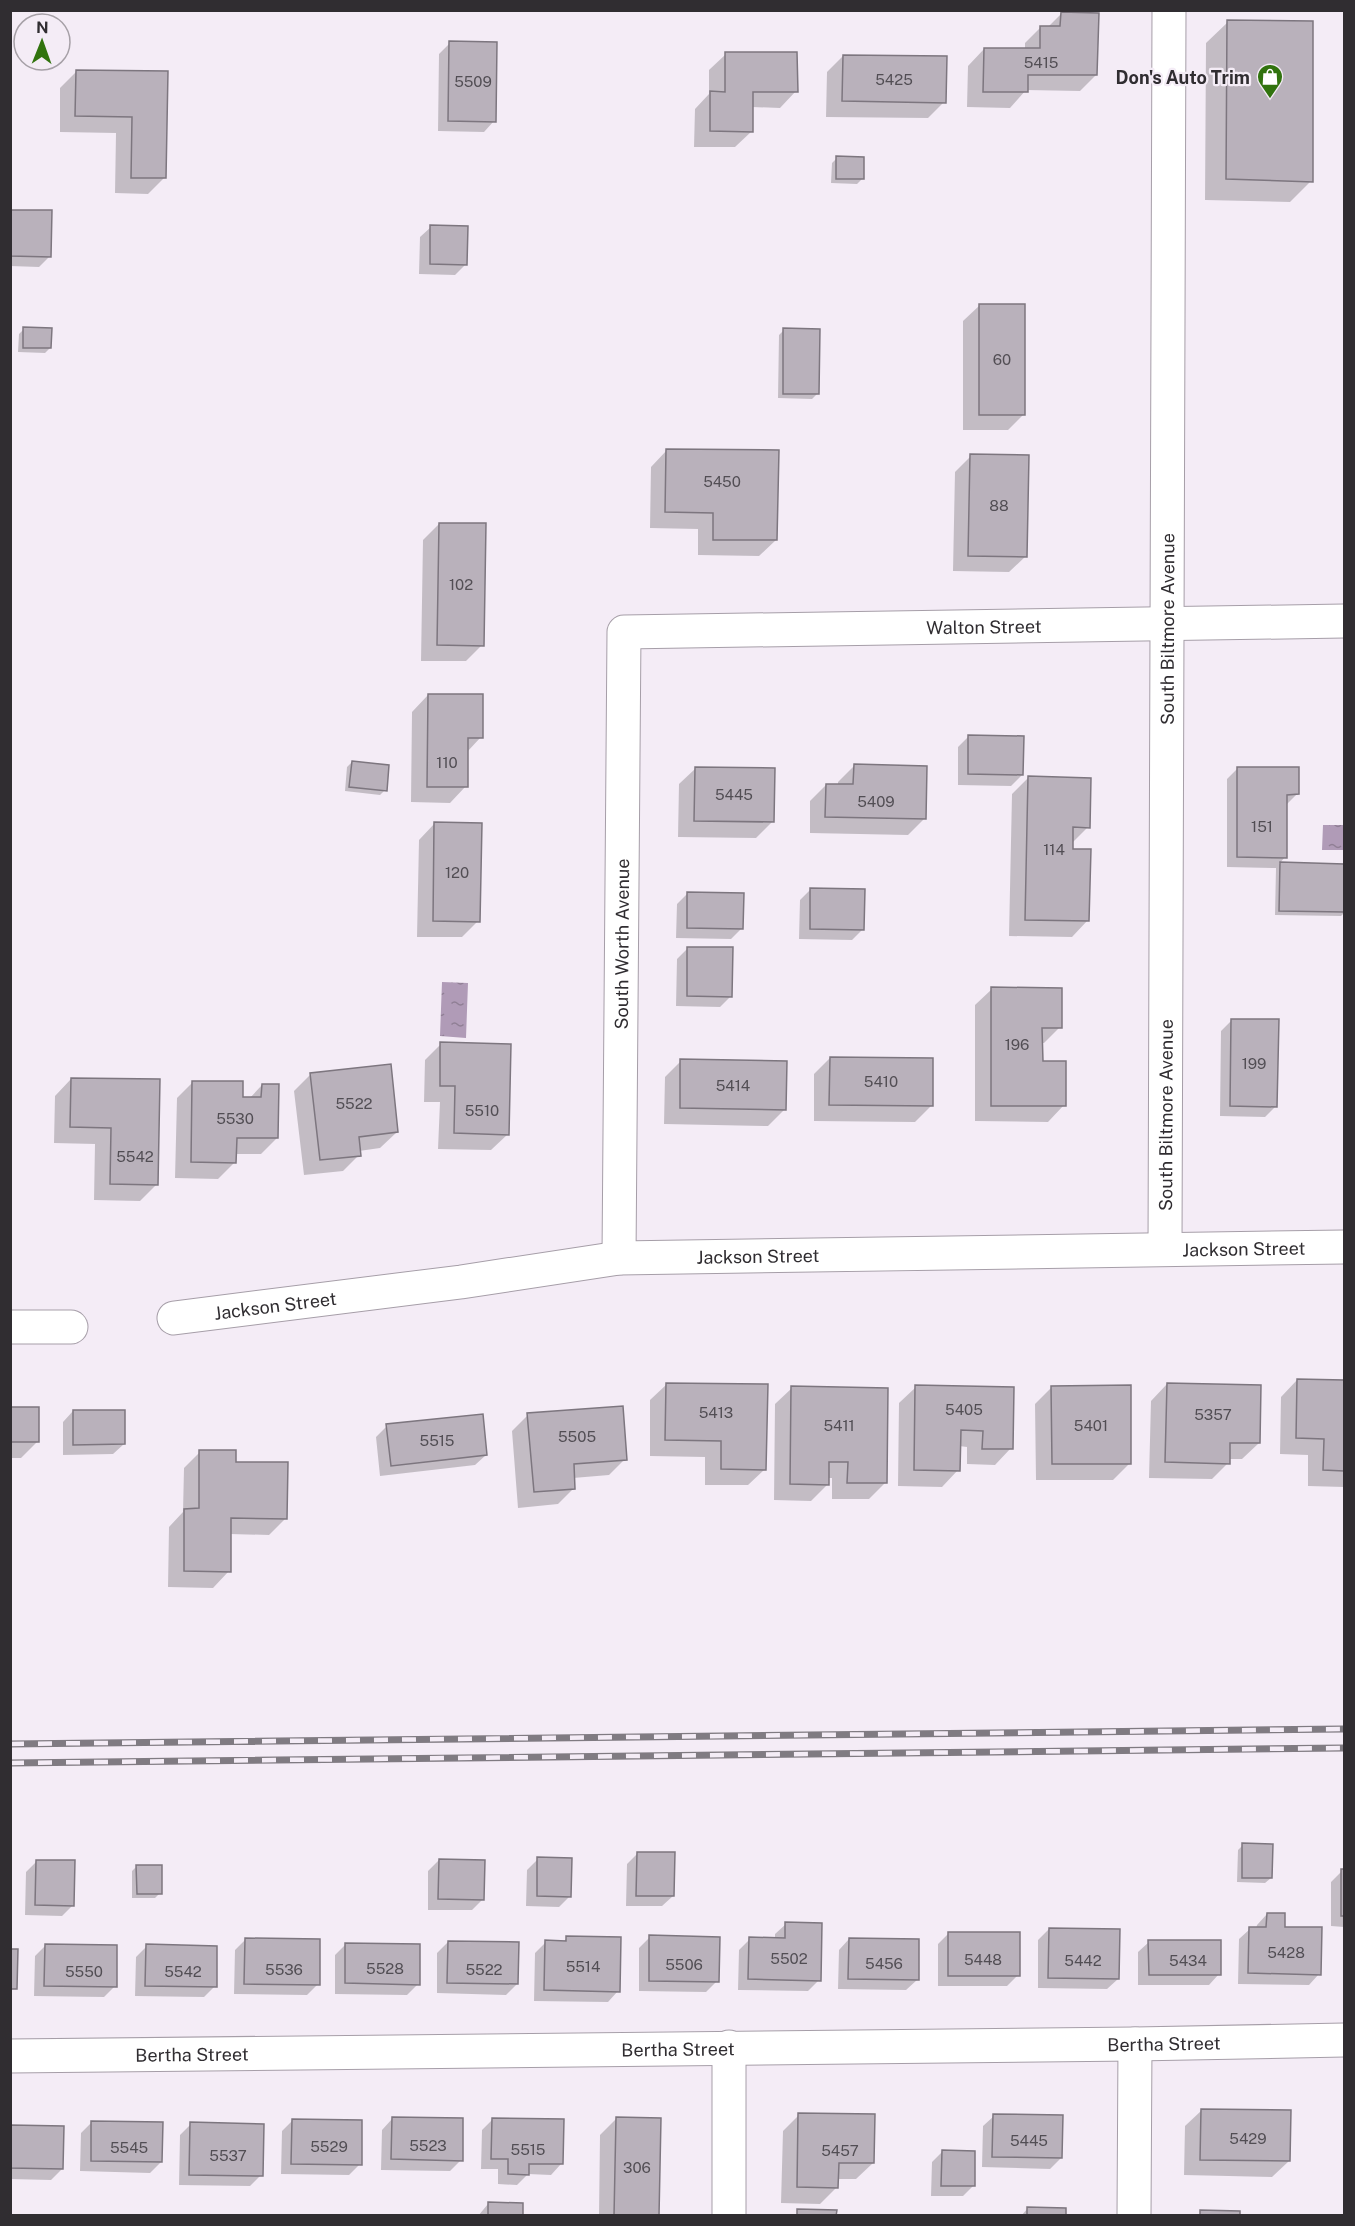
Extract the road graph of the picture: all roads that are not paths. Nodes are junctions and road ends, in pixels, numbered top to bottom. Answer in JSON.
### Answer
{"nodes":[{"id":1,"x":1169,"y":10,"type":"edge"},
{"id":2,"x":1344,"y":621,"type":"edge"},
{"id":3,"x":1167,"y":623,"type":"junction"},
{"id":4,"x":624,"y":632,"type":"joint"},
{"id":5,"x":1344,"y":1247,"type":"edge"},
{"id":6,"x":1165,"y":1249,"type":"junction"},
{"id":7,"x":619,"y":1258,"type":"junction"},
{"id":8,"x":174,"y":1318,"type":"dead end"},
{"id":9,"x":10,"y":1327,"type":"edge"},
{"id":10,"x":71,"y":1327,"type":"dead end"},
{"id":11,"x":1344,"y":2040,"type":"edge"},
{"id":12,"x":1135,"y":2044,"type":"junction"},
{"id":13,"x":729,"y":2048,"type":"junction"},
{"id":14,"x":10,"y":2056,"type":"edge"},
{"id":15,"x":729,"y":2216,"type":"edge"},
{"id":16,"x":1134,"y":2216,"type":"edge"}],
"edges":[{"from":1,"to":3,"type":"street","name":"South Biltmore Avenue"},
{"from":2,"to":3,"type":"street","name":"Walton Street"},
{"from":3,"to":4,"type":"street","name":"Walton Street"},
{"from":3,"to":6,"type":"street","name":"South Biltmore Avenue"},
{"from":4,"to":7,"type":"street","name":"South Worth Avenue"},
{"from":5,"to":6,"type":"street","name":"Jackson Street"},
{"from":6,"to":7,"type":"street","name":"Jackson Street"},
{"from":7,"to":8,"type":"street","name":"Jackson Street"},
{"from":9,"to":10,"type":"street"},
{"from":11,"to":12,"type":"street","name":"Bertha Street"},
{"from":12,"to":13,"type":"street","name":"Bertha Street"},
{"from":12,"to":16,"type":"street"},
{"from":13,"to":14,"type":"street","name":"Bertha Street"},
{"from":13,"to":15,"type":"street"}]}
